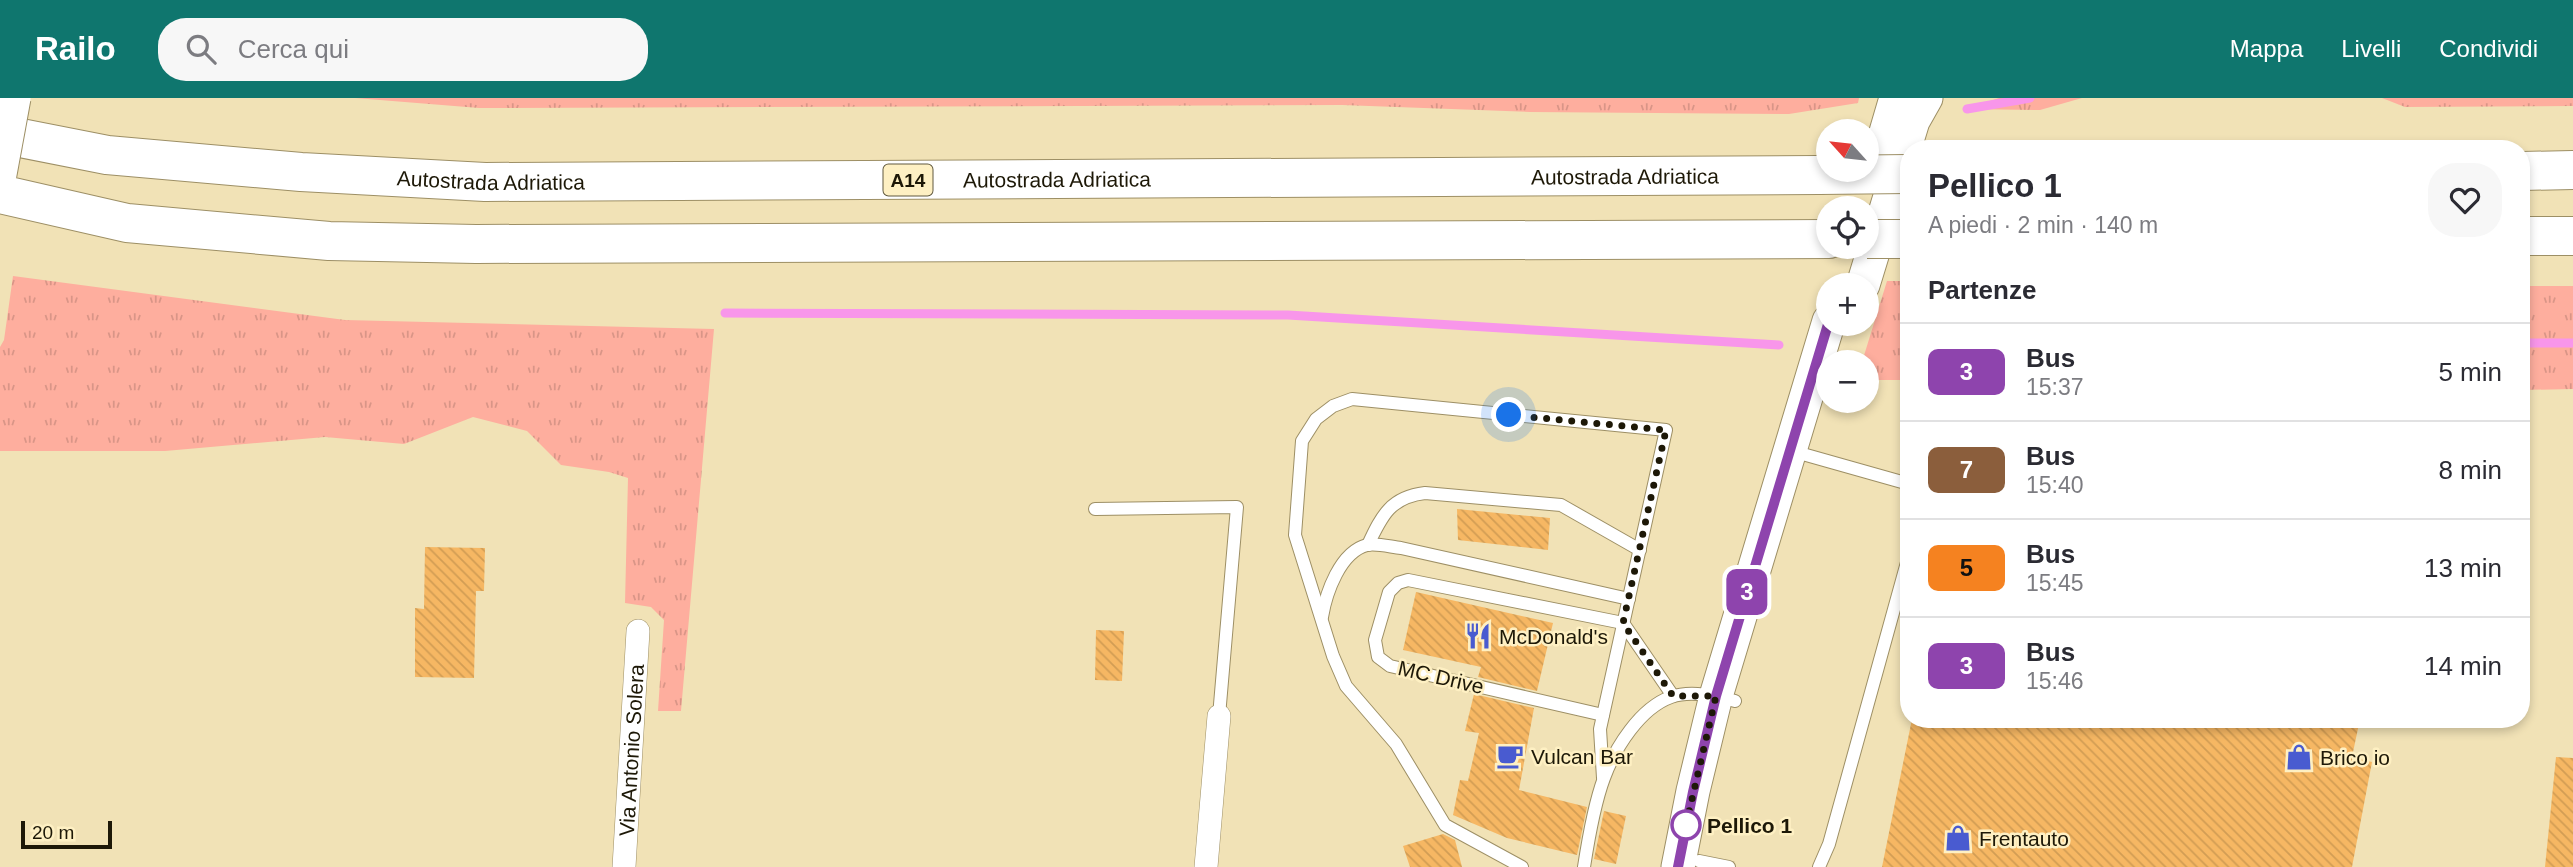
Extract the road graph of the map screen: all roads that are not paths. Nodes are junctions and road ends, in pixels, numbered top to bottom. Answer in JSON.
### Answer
{"nodes":[{"id":1,"x":14,"y":98,"type":"edge"},
{"id":2,"x":1896,"y":98,"type":"edge"},
{"id":3,"x":1926,"y":98,"type":"edge"},
{"id":4,"x":0,"y":134,"type":"edge"},
{"id":5,"x":1907,"y":140,"type":"edge"},
{"id":6,"x":1900,"y":164,"type":"edge"},
{"id":7,"x":2573,"y":170,"type":"edge"},
{"id":8,"x":2530,"y":171,"type":"edge"},
{"id":9,"x":0,"y":174,"type":"edge"},
{"id":10,"x":1900,"y":174,"type":"edge"},
{"id":11,"x":0,"y":194,"type":"edge"},
{"id":12,"x":1867,"y":196,"type":"edge"},
{"id":13,"x":2530,"y":236,"type":"edge"},
{"id":14,"x":2573,"y":236,"type":"edge"},
{"id":15,"x":1813,"y":239,"type":"edge"},
{"id":16,"x":1867,"y":273,"type":"edge"},
{"id":17,"x":1826,"y":336,"type":"edge"},
{"id":18,"x":1820,"y":413,"type":"edge"},
{"id":19,"x":1800,"y":453,"type":"junction"},
{"id":20,"x":1900,"y":481,"type":"edge"},
{"id":21,"x":1095,"y":509,"type":"dead end"},
{"id":22,"x":1368,"y":545,"type":"junction"},
{"id":23,"x":1640,"y":550,"type":"junction"},
{"id":24,"x":1900,"y":588,"type":"edge"},
{"id":25,"x":1629,"y":599,"type":"junction"},
{"id":26,"x":1322,"y":621,"type":"junction"},
{"id":27,"x":1623,"y":623,"type":"junction"},
{"id":28,"x":638,"y":631,"type":"dead end"},
{"id":29,"x":1673,"y":696,"type":"junction"},
{"id":30,"x":1726,"y":698,"type":"junction"},
{"id":31,"x":1603,"y":715,"type":"junction"},
{"id":32,"x":1219,"y":716,"type":"joint"},
{"id":33,"x":1603,"y":778,"type":"junction"},
{"id":34,"x":1503,"y":863,"type":"edge"},
{"id":35,"x":1701,"y":865,"type":"edge"},
{"id":36,"x":624,"y":867,"type":"edge"},
{"id":37,"x":1206,"y":867,"type":"edge"},
{"id":38,"x":1522,"y":867,"type":"edge"},
{"id":39,"x":1584,"y":867,"type":"edge"},
{"id":40,"x":1819,"y":867,"type":"edge"}],
"edges":[{"from":1,"to":9,"type":"main road","bridge":true},
{"from":2,"to":12,"type":"main road"},
{"from":3,"to":5,"type":"main road"},
{"from":4,"to":10,"type":"highway","name":"Autostrada Adriatica","number":"A14","bridge":true},
{"from":6,"to":16,"type":"main road"},
{"from":7,"to":8,"type":"highway"},
{"from":11,"to":15,"type":"highway"},
{"from":13,"to":14,"type":"highway"},
{"from":17,"to":19,"type":"main road"},
{"from":18,"to":19,"type":"main road"},
{"from":19,"to":20,"type":"lane"},
{"from":19,"to":30,"type":"main road"},
{"from":21,"to":32,"type":"lane"},
{"from":22,"to":23,"type":"lane"},
{"from":22,"to":25,"type":"lane"},
{"from":22,"to":26,"type":"lane"},
{"from":23,"to":25,"type":"lane"},
{"from":23,"to":26,"type":"lane"},
{"from":24,"to":40,"type":"lane"},
{"from":25,"to":27,"type":"lane"},
{"from":26,"to":34,"type":"lane"},
{"from":27,"to":29,"type":"lane"},
{"from":27,"to":31,"type":"lane"},
{"from":27,"to":31,"type":"lane","name":"MC Drive"},
{"from":28,"to":36,"type":"street","name":"Via Antonio Solera"},
{"from":29,"to":30,"type":"lane"},
{"from":29,"to":33,"type":"lane"},
{"from":30,"to":35,"type":"main road"},
{"from":31,"to":33,"type":"lane"},
{"from":32,"to":37,"type":"street"},
{"from":33,"to":39,"type":"lane"},
{"from":34,"to":38,"type":"lane"}]}
